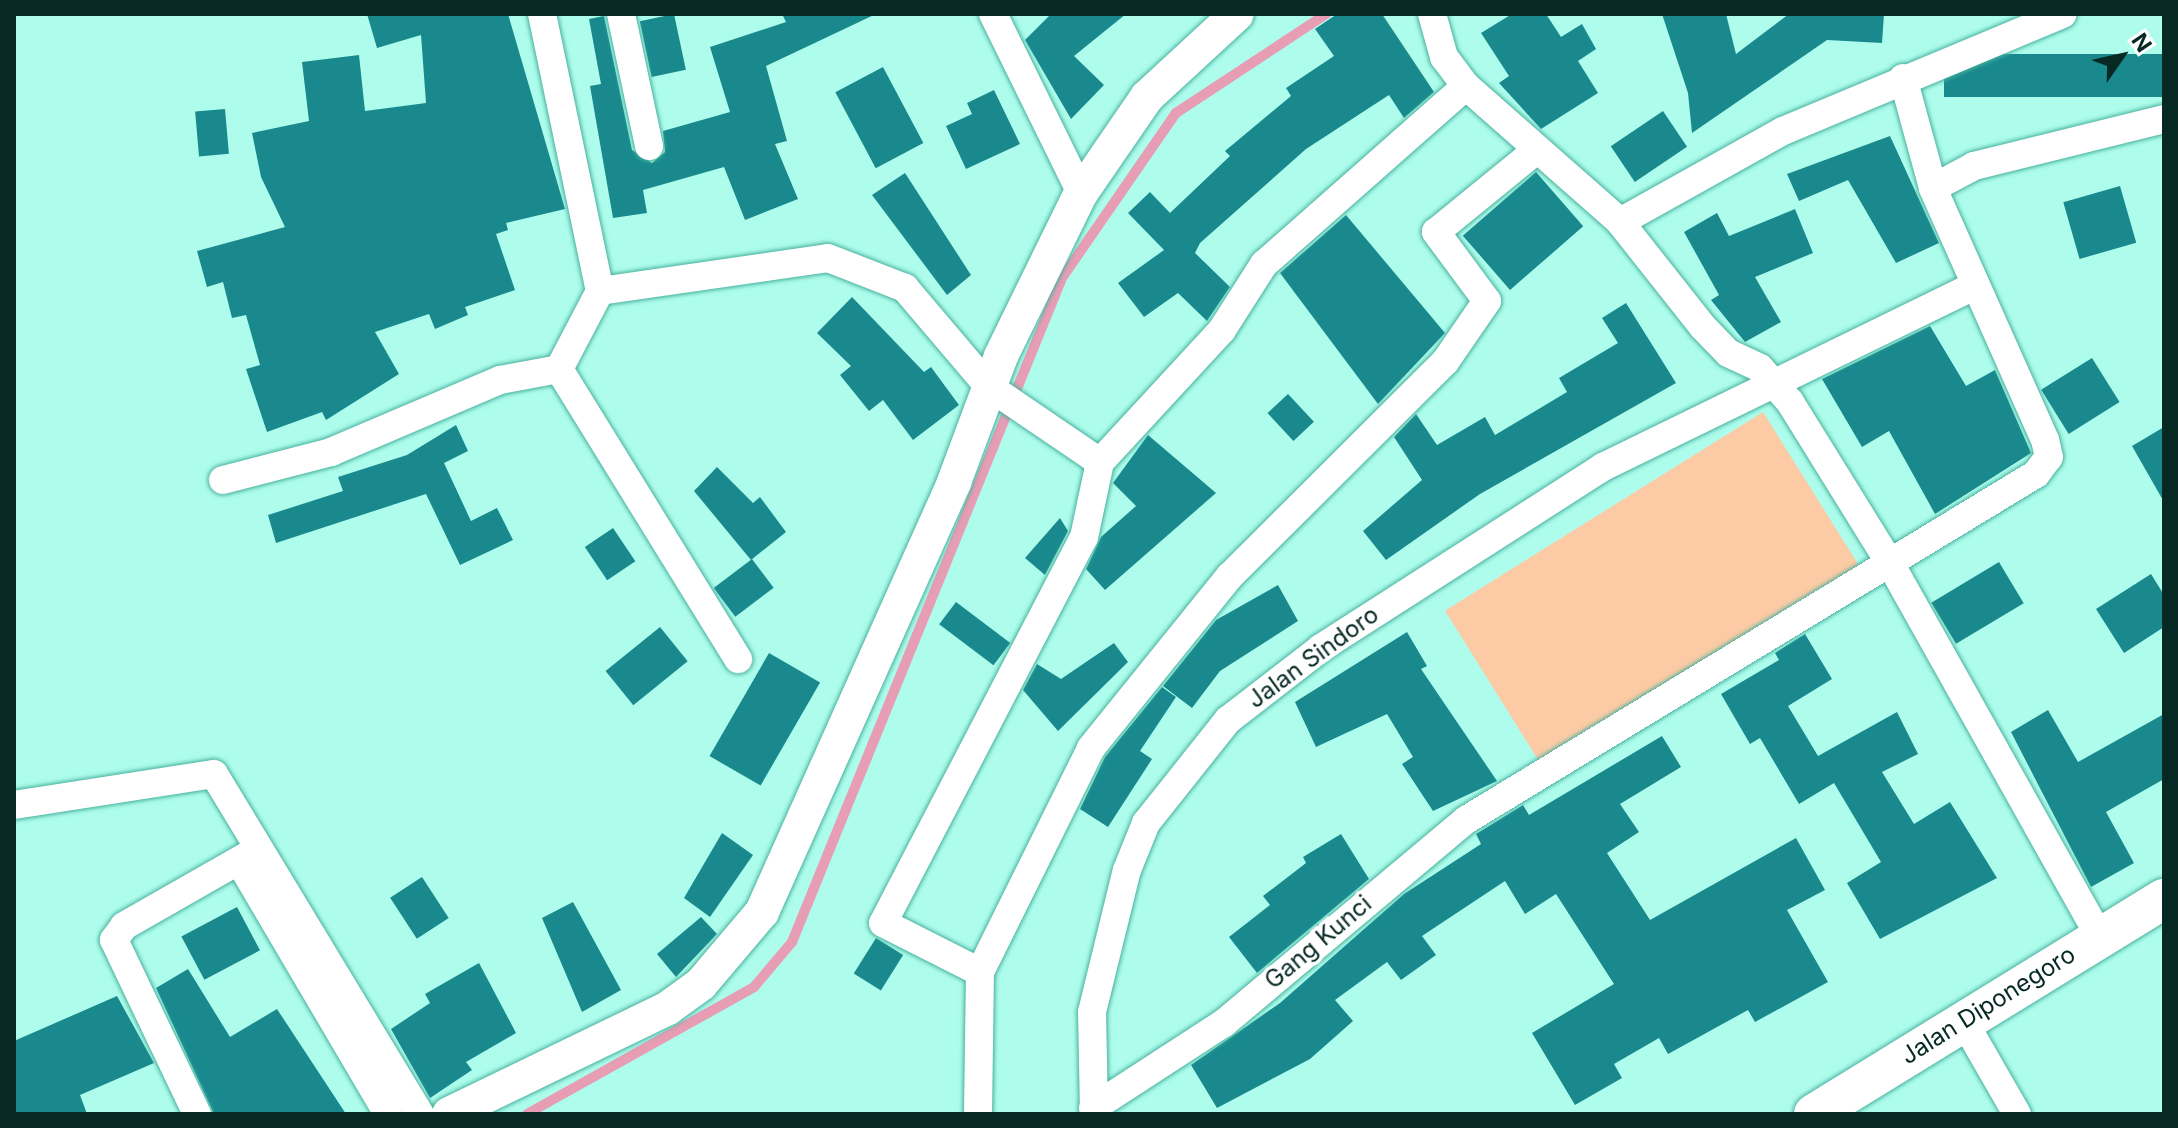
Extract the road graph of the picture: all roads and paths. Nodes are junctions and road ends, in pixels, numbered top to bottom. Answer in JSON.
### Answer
{"nodes":[{"id":1,"x":542,"y":14,"type":"edge"},
{"id":2,"x":621,"y":14,"type":"edge"},
{"id":3,"x":993,"y":14,"type":"edge"},
{"id":4,"x":1237,"y":14,"type":"edge"},
{"id":5,"x":1432,"y":14,"type":"edge"},
{"id":6,"x":2063,"y":14,"type":"edge"},
{"id":7,"x":1903,"y":78,"type":"junction"},
{"id":8,"x":1466,"y":86,"type":"junction"},
{"id":9,"x":2164,"y":119,"type":"edge"},
{"id":10,"x":649,"y":146,"type":"dead end"},
{"id":11,"x":1534,"y":152,"type":"junction"},
{"id":12,"x":1933,"y":188,"type":"junction"},
{"id":13,"x":1081,"y":193,"type":"junction"},
{"id":14,"x":1620,"y":222,"type":"junction"},
{"id":15,"x":1972,"y":287,"type":"junction"},
{"id":16,"x":600,"y":291,"type":"junction"},
{"id":17,"x":559,"y":369,"type":"junction"},
{"id":18,"x":1772,"y":379,"type":"junction"},
{"id":19,"x":1003,"y":396,"type":"junction"},
{"id":20,"x":1100,"y":462,"type":"junction"},
{"id":21,"x":223,"y":480,"type":"dead end"},
{"id":22,"x":1890,"y":563,"type":"junction"},
{"id":23,"x":738,"y":659,"type":"dead end"},
{"id":24,"x":14,"y":805,"type":"edge"},
{"id":25,"x":248,"y":855,"type":"junction"},
{"id":26,"x":2164,"y":899,"type":"edge"},
{"id":27,"x":2099,"y":935,"type":"junction"},
{"id":28,"x":980,"y":972,"type":"junction"},
{"id":29,"x":1963,"y":1020,"type":"junction"},
{"id":30,"x":1093,"y":1111,"type":"edge"},
{"id":31,"x":197,"y":1114,"type":"edge"},
{"id":32,"x":388,"y":1114,"type":"edge"},
{"id":33,"x":420,"y":1114,"type":"edge"},
{"id":34,"x":449,"y":1114,"type":"edge"},
{"id":35,"x":978,"y":1114,"type":"edge"},
{"id":36,"x":1814,"y":1114,"type":"edge"},
{"id":37,"x":2017,"y":1114,"type":"edge"}],
"edges":[{"from":1,"to":16,"type":"street"},
{"from":2,"to":10,"type":"street"},
{"from":3,"to":13,"type":"street"},
{"from":4,"to":13,"type":"street"},
{"from":5,"to":8,"type":"street"},
{"from":6,"to":7,"type":"street"},
{"from":7,"to":12,"type":"street"},
{"from":7,"to":14,"type":"street"},
{"from":8,"to":11,"type":"street"},
{"from":8,"to":20,"type":"street"},
{"from":9,"to":12,"type":"street"},
{"from":11,"to":14,"type":"street"},
{"from":11,"to":28,"type":"street"},
{"from":12,"to":15,"type":"street"},
{"from":13,"to":19,"type":"street"},
{"from":14,"to":18,"type":"street"},
{"from":15,"to":18,"type":"street","name":"Jalan Sindoro"},
{"from":15,"to":22,"type":"street","name":"Gang Kunci"},
{"from":16,"to":17,"type":"street"},
{"from":16,"to":19,"type":"street"},
{"from":17,"to":21,"type":"street"},
{"from":17,"to":23,"type":"street"},
{"from":18,"to":22,"type":"street"},
{"from":18,"to":30,"type":"street","name":"Jalan Sindoro"},
{"from":19,"to":20,"type":"street"},
{"from":19,"to":34,"type":"street"},
{"from":20,"to":28,"type":"street"},
{"from":22,"to":27,"type":"street"},
{"from":22,"to":30,"type":"street","name":"Gang Kunci"},
{"from":24,"to":25,"type":"street"},
{"from":25,"to":31,"type":"street"},
{"from":25,"to":32,"type":"street"},
{"from":25,"to":33,"type":"street"},
{"from":26,"to":27,"type":"main road","name":"Jalan Diponegoro"},
{"from":27,"to":29,"type":"main road","name":"Jalan Diponegoro"},
{"from":28,"to":35,"type":"street"},
{"from":29,"to":36,"type":"main road","name":"Jalan Diponegoro"},
{"from":29,"to":37,"type":"street"}]}
